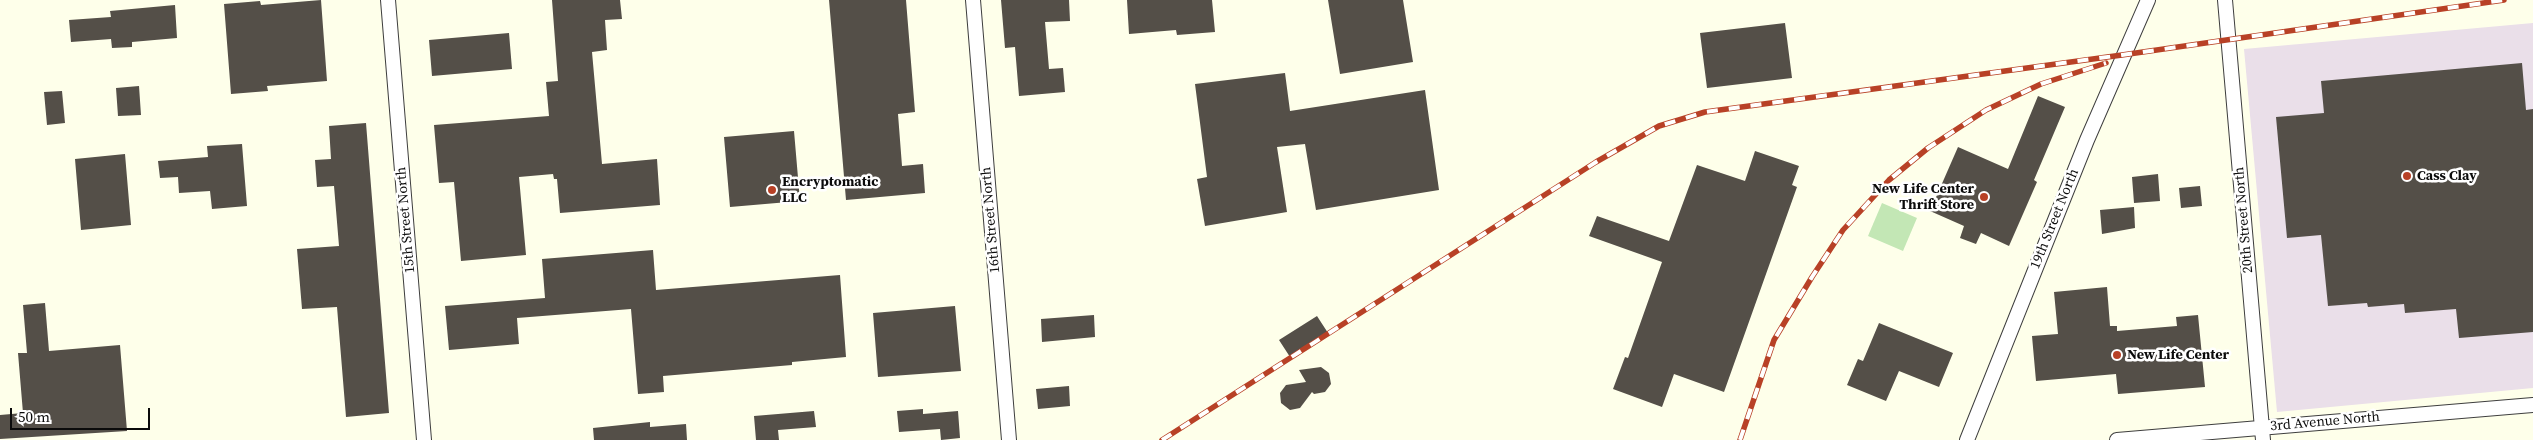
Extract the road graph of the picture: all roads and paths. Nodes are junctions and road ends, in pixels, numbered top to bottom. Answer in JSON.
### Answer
{"nodes":[{"id":1,"x":388,"y":0,"type":"edge"},
{"id":2,"x":973,"y":0,"type":"edge"},
{"id":3,"x":2148,"y":0,"type":"edge"},
{"id":4,"x":2225,"y":0,"type":"edge"},
{"id":5,"x":2533,"y":404,"type":"edge"},
{"id":6,"x":2263,"y":434,"type":"edge"},
{"id":7,"x":424,"y":440,"type":"edge"},
{"id":8,"x":1009,"y":440,"type":"edge"},
{"id":9,"x":1967,"y":440,"type":"edge"},
{"id":10,"x":2117,"y":440,"type":"edge"}],
"edges":[{"from":1,"to":7,"type":"street","name":"15th Street North"},
{"from":2,"to":8,"type":"street","name":"16th Street North"},
{"from":3,"to":9,"type":"street","name":"19th Street North"},
{"from":4,"to":6,"type":"street","name":"20th Street North"},
{"from":5,"to":6,"type":"street","name":"3rd Avenue North"},
{"from":6,"to":10,"type":"street","name":"3rd Avenue North"}]}
